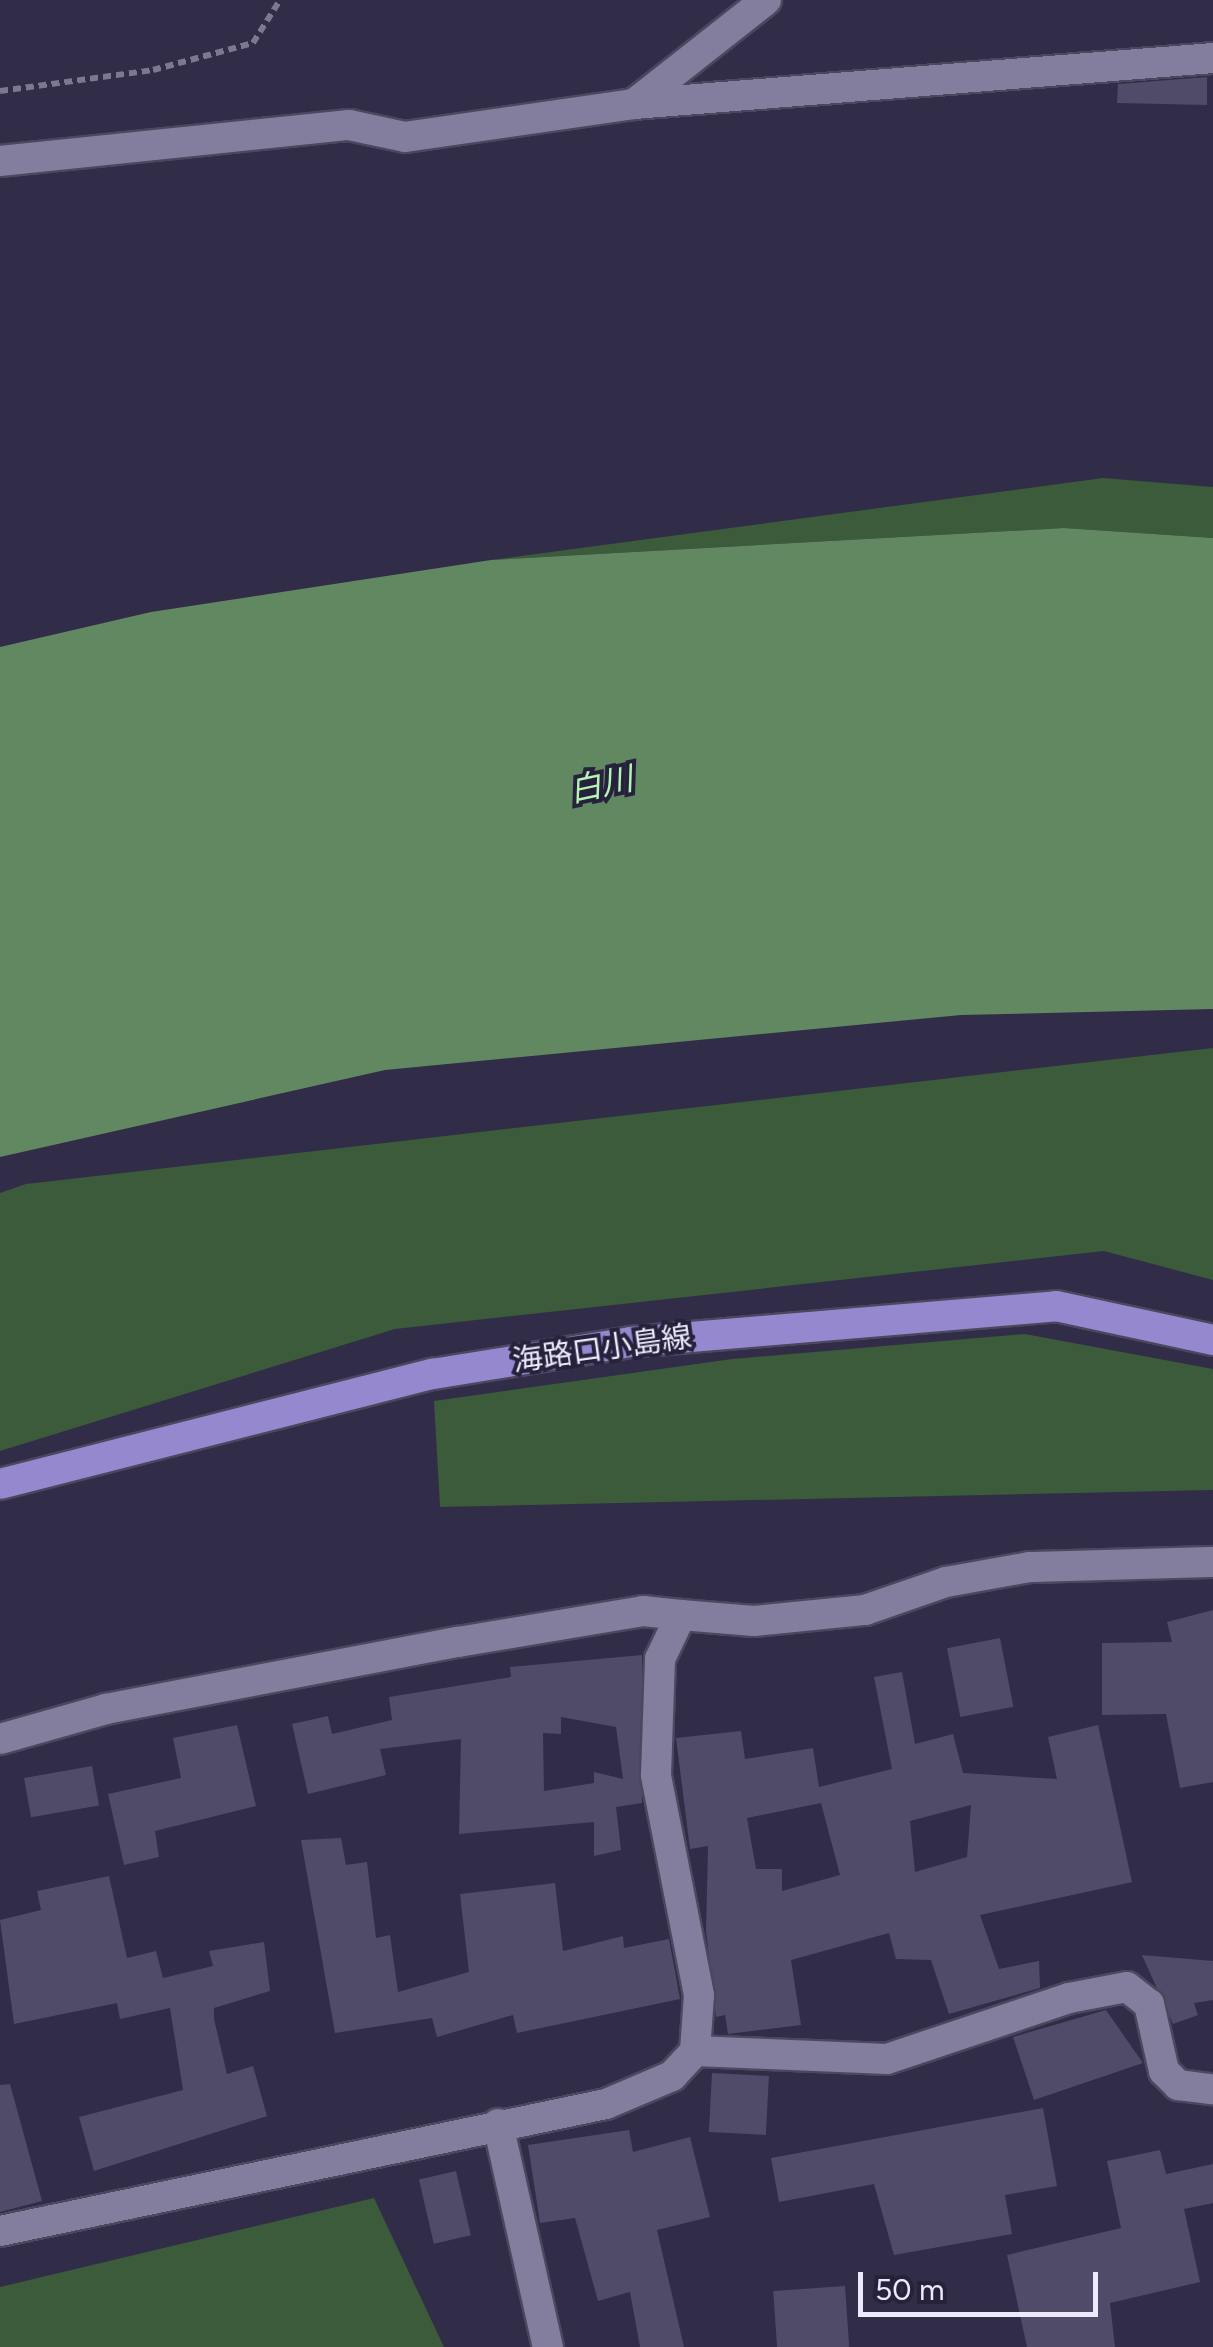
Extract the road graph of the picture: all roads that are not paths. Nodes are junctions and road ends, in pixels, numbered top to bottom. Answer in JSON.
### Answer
{"nodes":[{"id":1,"x":766,"y":0,"type":"edge"},
{"id":2,"x":1213,"y":58,"type":"edge"},
{"id":3,"x":634,"y":104,"type":"junction"},
{"id":4,"x":0,"y":161,"type":"edge"},
{"id":5,"x":1213,"y":1340,"type":"edge"},
{"id":6,"x":0,"y":1484,"type":"edge"},
{"id":7,"x":1213,"y":1562,"type":"edge"},
{"id":8,"x":681,"y":1615,"type":"junction"},
{"id":9,"x":0,"y":1739,"type":"edge"},
{"id":10,"x":694,"y":2051,"type":"junction"},
{"id":11,"x":1213,"y":2089,"type":"edge"},
{"id":12,"x":498,"y":2124,"type":"junction"},
{"id":13,"x":0,"y":2231,"type":"edge"},
{"id":14,"x":548,"y":2347,"type":"edge"}],
"edges":[{"from":1,"to":3,"type":"street"},
{"from":2,"to":3,"type":"street"},
{"from":3,"to":4,"type":"street"},
{"from":5,"to":6,"type":"main road","name":"海路口小島線"},
{"from":7,"to":8,"type":"street"},
{"from":8,"to":9,"type":"street"},
{"from":8,"to":10,"type":"street"},
{"from":10,"to":11,"type":"street"},
{"from":10,"to":12,"type":"street"},
{"from":12,"to":13,"type":"street"},
{"from":12,"to":14,"type":"street"}]}
